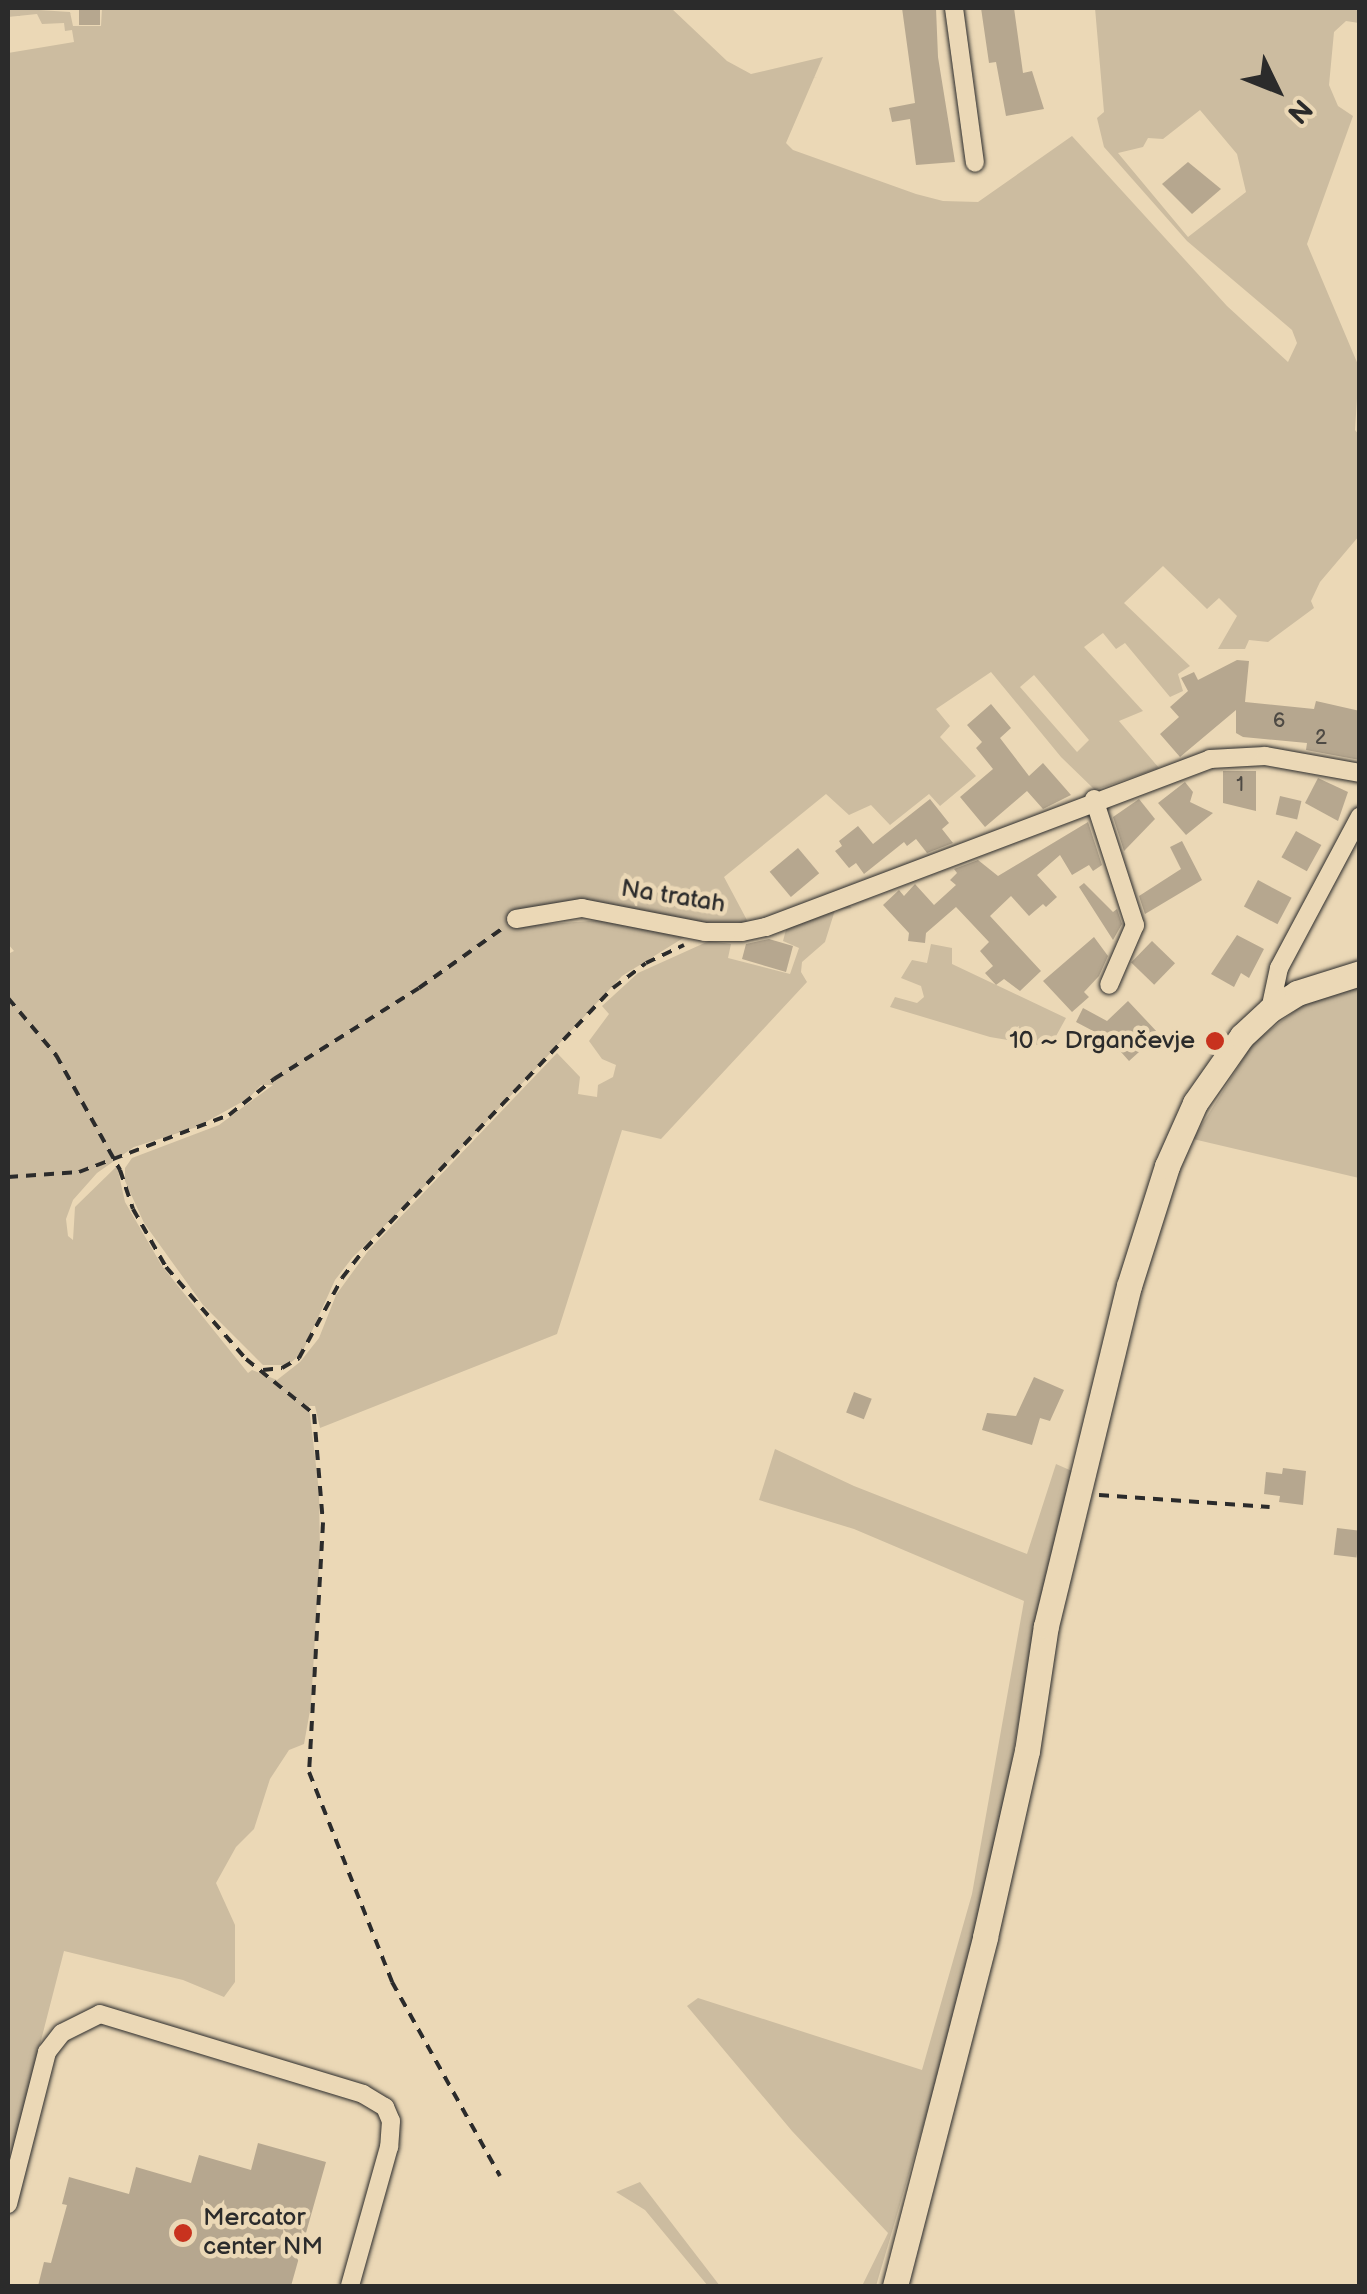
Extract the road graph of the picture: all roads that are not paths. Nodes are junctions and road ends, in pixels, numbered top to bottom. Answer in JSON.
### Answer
{"nodes":[{"id":1,"x":954,"y":8,"type":"edge"},
{"id":2,"x":975,"y":162,"type":"dead end"},
{"id":3,"x":1360,"y":773,"type":"edge"},
{"id":4,"x":1094,"y":800,"type":"junction"},
{"id":5,"x":1360,"y":816,"type":"edge"},
{"id":6,"x":516,"y":919,"type":"road end"},
{"id":7,"x":1360,"y":974,"type":"edge"},
{"id":8,"x":1109,"y":986,"type":"dead end"},
{"id":9,"x":1270,"y":1010,"type":"junction"},
{"id":10,"x":8,"y":2204,"type":"edge"},
{"id":11,"x":350,"y":2286,"type":"edge"},
{"id":12,"x":895,"y":2286,"type":"edge"}],
"edges":[{"from":1,"to":2,"type":"street"},
{"from":3,"to":4,"type":"street","name":"Na tratah"},
{"from":4,"to":6,"type":"street","name":"Na tratah"},
{"from":4,"to":8,"type":"street"},
{"from":5,"to":9,"type":"street"},
{"from":7,"to":9,"type":"main road"},
{"from":9,"to":12,"type":"main road"},
{"from":10,"to":11,"type":"street"}]}
